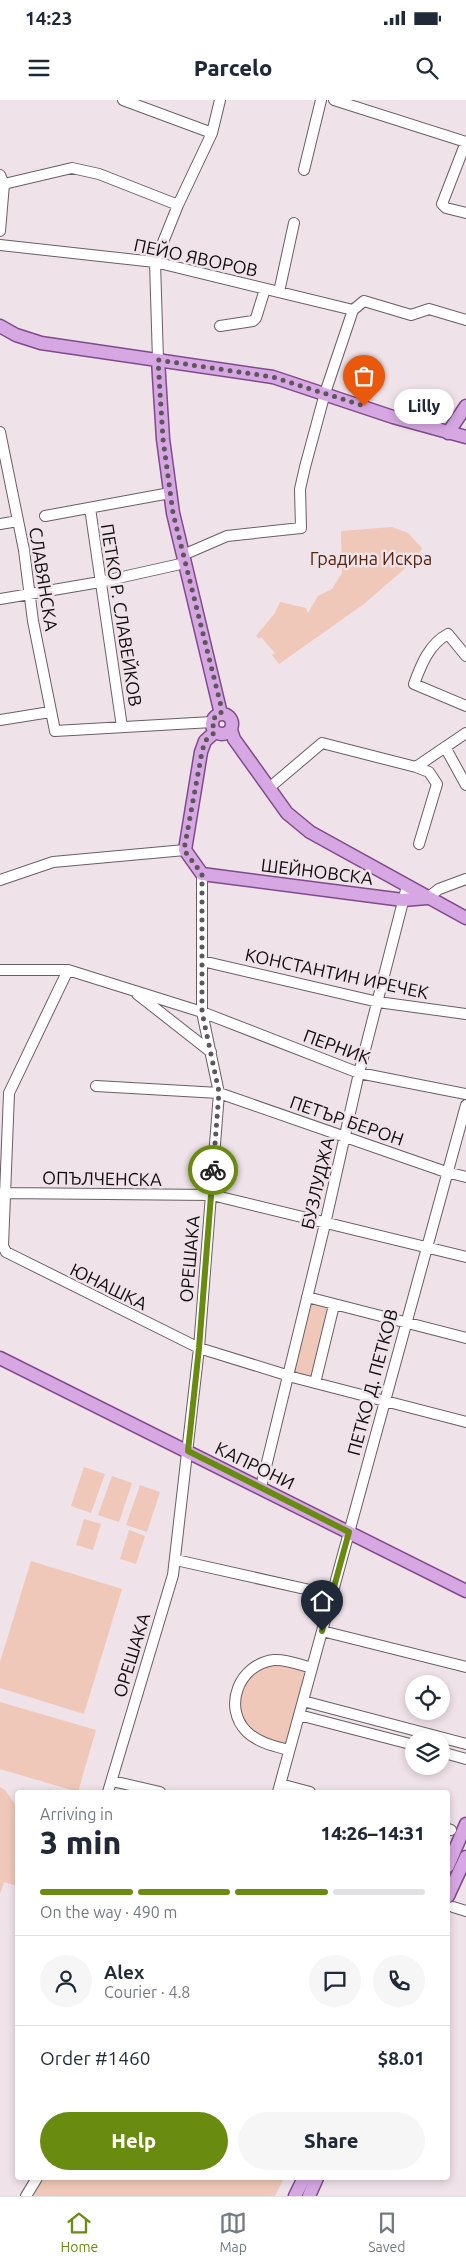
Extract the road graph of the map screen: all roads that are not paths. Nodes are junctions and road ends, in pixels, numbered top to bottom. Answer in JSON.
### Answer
{"nodes":[{"id":1,"x":123,"y":100,"type":"edge"},
{"id":2,"x":220,"y":100,"type":"edge"},
{"id":3,"x":321,"y":100,"type":"edge"},
{"id":4,"x":334,"y":100,"type":"edge"},
{"id":5,"x":212,"y":133,"type":"junction"},
{"id":6,"x":466,"y":142,"type":"edge"},
{"id":7,"x":304,"y":170,"type":"dead end"},
{"id":8,"x":2,"y":180,"type":"edge"},
{"id":9,"x":178,"y":205,"type":"junction"},
{"id":10,"x":466,"y":213,"type":"edge"},
{"id":11,"x":294,"y":223,"type":"dead end"},
{"id":12,"x":0,"y":231,"type":"edge"},
{"id":13,"x":0,"y":246,"type":"edge"},
{"id":14,"x":156,"y":262,"type":"junction"},
{"id":15,"x":265,"y":289,"type":"junction"},
{"id":16,"x":279,"y":292,"type":"junction"},
{"id":17,"x":353,"y":310,"type":"junction"},
{"id":18,"x":466,"y":320,"type":"edge"},
{"id":19,"x":0,"y":326,"type":"edge"},
{"id":20,"x":220,"y":326,"type":"dead end"},
{"id":21,"x":158,"y":360,"type":"junction"},
{"id":22,"x":325,"y":393,"type":"junction"},
{"id":23,"x":466,"y":406,"type":"edge"},
{"id":24,"x":0,"y":432,"type":"edge"},
{"id":25,"x":448,"y":433,"type":"junction"},
{"id":26,"x":466,"y":437,"type":"edge"},
{"id":27,"x":170,"y":493,"type":"junction"},
{"id":28,"x":90,"y":508,"type":"junction"},
{"id":29,"x":45,"y":516,"type":"dead end"},
{"id":30,"x":18,"y":521,"type":"junction"},
{"id":31,"x":0,"y":524,"type":"edge"},
{"id":32,"x":184,"y":559,"type":"junction"},
{"id":33,"x":100,"y":582,"type":"junction"},
{"id":34,"x":29,"y":594,"type":"junction"},
{"id":35,"x":0,"y":598,"type":"edge"},
{"id":36,"x":466,"y":656,"type":"edge"},
{"id":37,"x":466,"y":706,"type":"edge"},
{"id":38,"x":50,"y":712,"type":"junction"},
{"id":39,"x":0,"y":720,"type":"edge"},
{"id":40,"x":216,"y":723,"type":"junction"},
{"id":41,"x":122,"y":727,"type":"junction"},
{"id":42,"x":231,"y":730,"type":"junction"},
{"id":43,"x":466,"y":733,"type":"edge"},
{"id":44,"x":445,"y":747,"type":"junction"},
{"id":45,"x":416,"y":766,"type":"junction"},
{"id":46,"x":466,"y":785,"type":"edge"},
{"id":47,"x":269,"y":788,"type":"junction"},
{"id":48,"x":419,"y":844,"type":"dead end"},
{"id":49,"x":184,"y":850,"type":"junction"},
{"id":50,"x":202,"y":874,"type":"junction"},
{"id":51,"x":466,"y":879,"type":"edge"},
{"id":52,"x":0,"y":880,"type":"edge"},
{"id":53,"x":406,"y":886,"type":"junction"},
{"id":54,"x":427,"y":898,"type":"junction"},
{"id":55,"x":403,"y":900,"type":"junction"},
{"id":56,"x":466,"y":918,"type":"edge"},
{"id":57,"x":202,"y":961,"type":"junction"},
{"id":58,"x":0,"y":970,"type":"edge"},
{"id":59,"x":68,"y":970,"type":"junction"},
{"id":60,"x":132,"y":990,"type":"junction"},
{"id":61,"x":378,"y":1002,"type":"junction"},
{"id":62,"x":202,"y":1012,"type":"junction"},
{"id":63,"x":466,"y":1014,"type":"edge"},
{"id":64,"x":211,"y":1052,"type":"junction"},
{"id":65,"x":359,"y":1073,"type":"junction"},
{"id":66,"x":96,"y":1086,"type":"dead end"},
{"id":67,"x":219,"y":1092,"type":"junction"},
{"id":68,"x":466,"y":1094,"type":"edge"},
{"id":69,"x":466,"y":1105,"type":"edge"},
{"id":70,"x":344,"y":1136,"type":"junction"},
{"id":71,"x":446,"y":1172,"type":"junction"},
{"id":72,"x":466,"y":1177,"type":"edge"},
{"id":73,"x":3,"y":1193,"type":"edge"},
{"id":74,"x":212,"y":1195,"type":"junction"},
{"id":75,"x":325,"y":1224,"type":"junction"},
{"id":76,"x":425,"y":1247,"type":"junction"},
{"id":77,"x":466,"y":1257,"type":"edge"},
{"id":78,"x":307,"y":1297,"type":"junction"},
{"id":79,"x":334,"y":1305,"type":"junction"},
{"id":80,"x":405,"y":1324,"type":"junction"},
{"id":81,"x":466,"y":1338,"type":"edge"},
{"id":82,"x":199,"y":1348,"type":"junction"},
{"id":83,"x":0,"y":1358,"type":"edge"},
{"id":84,"x":288,"y":1374,"type":"junction"},
{"id":85,"x":314,"y":1383,"type":"junction"},
{"id":86,"x":384,"y":1400,"type":"junction"},
{"id":87,"x":466,"y":1422,"type":"edge"},
{"id":88,"x":188,"y":1451,"type":"junction"},
{"id":89,"x":261,"y":1487,"type":"junction"},
{"id":90,"x":349,"y":1532,"type":"junction"},
{"id":91,"x":176,"y":1560,"type":"junction"},
{"id":92,"x":466,"y":1591,"type":"edge"},
{"id":93,"x":332,"y":1595,"type":"junction"},
{"id":94,"x":322,"y":1631,"type":"junction"},
{"id":95,"x":466,"y":1667,"type":"edge"},
{"id":96,"x":312,"y":1668,"type":"junction"},
{"id":97,"x":303,"y":1701,"type":"junction"},
{"id":98,"x":299,"y":1715,"type":"junction"},
{"id":99,"x":405,"y":1743,"type":"edge"},
{"id":100,"x":466,"y":1744,"type":"edge"},
{"id":101,"x":289,"y":1750,"type":"junction"},
{"id":102,"x":450,"y":1755,"type":"edge"},
{"id":103,"x":466,"y":1759,"type":"edge"},
{"id":104,"x":112,"y":1781,"type":"junction"},
{"id":105,"x":279,"y":1788,"type":"edge"},
{"id":106,"x":109,"y":1790,"type":"edge"},
{"id":107,"x":151,"y":1790,"type":"edge"},
{"id":108,"x":294,"y":1790,"type":"edge"},
{"id":109,"x":466,"y":1824,"type":"edge"},
{"id":110,"x":466,"y":1857,"type":"edge"},
{"id":111,"x":450,"y":1861,"type":"edge"},
{"id":112,"x":450,"y":1902,"type":"edge"},
{"id":113,"x":466,"y":1911,"type":"edge"},
{"id":114,"x":36,"y":2180,"type":"edge"},
{"id":115,"x":303,"y":2180,"type":"edge"},
{"id":116,"x":316,"y":2180,"type":"edge"},
{"id":117,"x":26,"y":2196,"type":"edge"},
{"id":118,"x":295,"y":2196,"type":"edge"},
{"id":119,"x":309,"y":2196,"type":"edge"}],
"edges":[{"from":1,"to":5,"type":"street"},
{"from":2,"to":5,"type":"street"},
{"from":3,"to":7,"type":"street"},
{"from":4,"to":6,"type":"street"},
{"from":5,"to":9,"type":"street"},
{"from":6,"to":10,"type":"street"},
{"from":8,"to":9,"type":"street"},
{"from":8,"to":12,"type":"street"},
{"from":9,"to":14,"type":"street"},
{"from":11,"to":16,"type":"street"},
{"from":13,"to":14,"type":"street","name":"ПЕЙО ЯВОРОВ"},
{"from":14,"to":15,"type":"street","name":"ПЕЙО ЯВОРОВ"},
{"from":14,"to":21,"type":"street"},
{"from":15,"to":16,"type":"street","name":"ПЕЙО ЯВОРОВ"},
{"from":15,"to":20,"type":"street"},
{"from":16,"to":17,"type":"street","name":"ПЕЙО ЯВОРОВ"},
{"from":17,"to":18,"type":"street"},
{"from":17,"to":22,"type":"street"},
{"from":19,"to":21,"type":"main road"},
{"from":21,"to":22,"type":"main road"},
{"from":21,"to":27,"type":"main road"},
{"from":22,"to":25,"type":"main road"},
{"from":22,"to":32,"type":"street"},
{"from":23,"to":25,"type":"main road"},
{"from":24,"to":30,"type":"street","name":"СЛАВЯНСКА"},
{"from":25,"to":26,"type":"main road"},
{"from":27,"to":28,"type":"street"},
{"from":27,"to":32,"type":"main road"},
{"from":28,"to":29,"type":"street"},
{"from":28,"to":33,"type":"street","name":"ПЕТКО Р. СЛАВЕЙКОВ"},
{"from":30,"to":31,"type":"street"},
{"from":30,"to":34,"type":"street","name":"СЛАВЯНСКА"},
{"from":32,"to":33,"type":"street"},
{"from":32,"to":40,"type":"main road"},
{"from":33,"to":34,"type":"street"},
{"from":33,"to":41,"type":"street","name":"ПЕТКО Р. СЛАВЕЙКОВ"},
{"from":34,"to":35,"type":"street"},
{"from":34,"to":38,"type":"street","name":"СЛАВЯНСКА"},
{"from":36,"to":37,"type":"street"},
{"from":38,"to":39,"type":"street"},
{"from":38,"to":41,"type":"street","name":"СЛАВЯНСКА"},
{"from":40,"to":41,"type":"street"},
{"from":40,"to":42,"type":"main road"},
{"from":40,"to":42,"type":"main road"},
{"from":40,"to":49,"type":"main road"},
{"from":42,"to":47,"type":"main road"},
{"from":43,"to":44,"type":"street"},
{"from":44,"to":45,"type":"street"},
{"from":44,"to":46,"type":"street"},
{"from":45,"to":47,"type":"street"},
{"from":45,"to":48,"type":"street"},
{"from":47,"to":53,"type":"main road"},
{"from":49,"to":50,"type":"main road"},
{"from":49,"to":52,"type":"street"},
{"from":50,"to":55,"type":"main road","name":"ШЕЙНОВСКА"},
{"from":50,"to":57,"type":"street","name":"ОРЕШАКА"},
{"from":51,"to":54,"type":"street"},
{"from":53,"to":54,"type":"main road"},
{"from":53,"to":55,"type":"street","name":"БУЗЛУДЖА"},
{"from":54,"to":55,"type":"main road","name":"ШЕЙНОВСКА"},
{"from":54,"to":56,"type":"main road"},
{"from":55,"to":61,"type":"street","name":"БУЗЛУДЖА"},
{"from":57,"to":61,"type":"street","name":"КОНСТАНТИН ИРЕЧЕК"},
{"from":57,"to":62,"type":"street","name":"ОРЕШАКА"},
{"from":58,"to":59,"type":"street","name":"ПЕРНИК"},
{"from":59,"to":60,"type":"street","name":"ПЕРНИК"},
{"from":59,"to":73,"type":"street"},
{"from":60,"to":62,"type":"street","name":"ПЕРНИК"},
{"from":60,"to":64,"type":"street"},
{"from":61,"to":63,"type":"street","name":"КОНСТАНТИН ИРЕЧЕК"},
{"from":61,"to":65,"type":"street","name":"БУЗЛУДЖА"},
{"from":62,"to":64,"type":"street","name":"ОРЕШАКА"},
{"from":62,"to":65,"type":"street","name":"ПЕРНИК"},
{"from":64,"to":67,"type":"street","name":"ОРЕШАКА"},
{"from":65,"to":68,"type":"street","name":"ПЕРНИК"},
{"from":65,"to":70,"type":"street","name":"БУЗЛУДЖА"},
{"from":66,"to":67,"type":"street","name":"ПЕТЪР БЕРОН"},
{"from":67,"to":70,"type":"street","name":"ПЕТЪР БЕРОН"},
{"from":67,"to":74,"type":"street","name":"ОРЕШАКА"},
{"from":69,"to":71,"type":"street","name":"ПЕТКО Д. ПЕТКОВ"},
{"from":70,"to":71,"type":"street","name":"ПЕТЪР БЕРОН"},
{"from":70,"to":75,"type":"street","name":"БУЗЛУДЖА"},
{"from":71,"to":72,"type":"street","name":"ПЕТЪР БЕРОН"},
{"from":71,"to":76,"type":"street","name":"ПЕТКО Д. ПЕТКОВ"},
{"from":73,"to":74,"type":"street","name":"ОПЪЛЧЕНСКА"},
{"from":73,"to":82,"type":"street","name":"ЮНАШКА"},
{"from":74,"to":75,"type":"street","name":"ОПЪЛЧЕНСКА"},
{"from":74,"to":82,"type":"street","name":"ОРЕШАКА"},
{"from":75,"to":76,"type":"street","name":"ОПЪЛЧЕНСКА"},
{"from":75,"to":78,"type":"street","name":"БУЗЛУДЖА"},
{"from":76,"to":77,"type":"street","name":"ОПЪЛЧЕНСКА"},
{"from":76,"to":80,"type":"street","name":"ПЕТКО Д. ПЕТКОВ"},
{"from":78,"to":79,"type":"street"},
{"from":78,"to":84,"type":"street","name":"БУЗЛУДЖА"},
{"from":79,"to":80,"type":"street"},
{"from":79,"to":85,"type":"street"},
{"from":80,"to":81,"type":"street"},
{"from":80,"to":86,"type":"street","name":"ПЕТКО Д. ПЕТКОВ"},
{"from":82,"to":84,"type":"street","name":"ЮНАШКА"},
{"from":82,"to":88,"type":"street","name":"ОРЕШАКА"},
{"from":83,"to":88,"type":"main road","name":"КАПРОНИ"},
{"from":84,"to":85,"type":"street","name":"ЮНАШКА"},
{"from":84,"to":89,"type":"street","name":"БУЗЛУДЖА"},
{"from":85,"to":86,"type":"street","name":"ЮНАШКА"},
{"from":86,"to":87,"type":"street","name":"ЮНАШКА"},
{"from":86,"to":90,"type":"street","name":"ПЕТКО Д. ПЕТКОВ"},
{"from":88,"to":89,"type":"main road","name":"КАПРОНИ"},
{"from":88,"to":91,"type":"street","name":"ОРЕШАКА"},
{"from":89,"to":90,"type":"main road","name":"КАПРОНИ"},
{"from":90,"to":92,"type":"main road","name":"КАПРОНИ"},
{"from":90,"to":93,"type":"street","name":"ПЕТКО Д. ПЕТКОВ"},
{"from":91,"to":93,"type":"street"},
{"from":91,"to":104,"type":"street","name":"ОРЕШАКА"},
{"from":93,"to":94,"type":"street","name":"ПЕТКО Д. ПЕТКОВ"},
{"from":94,"to":95,"type":"street"},
{"from":94,"to":96,"type":"street","name":"ПЕТКО Д. ПЕТКОВ"},
{"from":96,"to":97,"type":"street","name":"ПЕТКО Д. ПЕТКОВ"},
{"from":96,"to":101,"type":"street"},
{"from":97,"to":98,"type":"street","name":"ПЕТКО Д. ПЕТКОВ"},
{"from":97,"to":100,"type":"street"},
{"from":98,"to":99,"type":"street"},
{"from":98,"to":101,"type":"street","name":"ПЕТКО Д. ПЕТКОВ"},
{"from":101,"to":105,"type":"street","name":"ПЕТКО Д. ПЕТКОВ"},
{"from":102,"to":103,"type":"street"},
{"from":104,"to":106,"type":"street","name":"ОРЕШАКА"},
{"from":104,"to":107,"type":"street"},
{"from":105,"to":108,"type":"street"},
{"from":109,"to":111,"type":"main road"},
{"from":110,"to":112,"type":"main road"},
{"from":112,"to":113,"type":"street"},
{"from":114,"to":117,"type":"street"},
{"from":115,"to":118,"type":"main road"},
{"from":116,"to":119,"type":"main road"}]}
